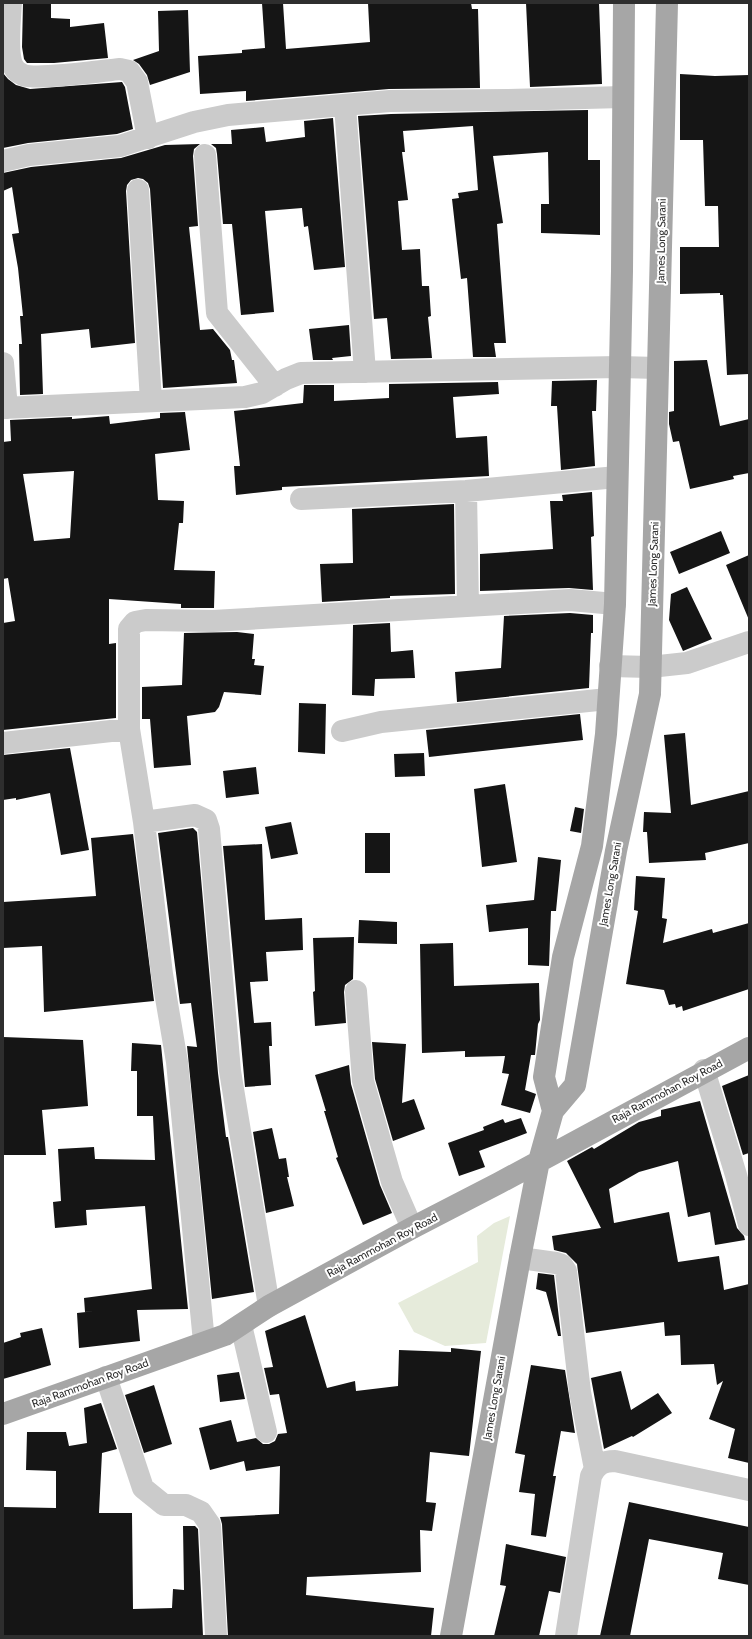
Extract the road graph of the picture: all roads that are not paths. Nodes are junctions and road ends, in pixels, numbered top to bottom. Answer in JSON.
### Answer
{"nodes":[{"id":1,"x":11,"y":3,"type":"edge"},
{"id":2,"x":624,"y":3,"type":"edge"},
{"id":3,"x":667,"y":3,"type":"edge"},
{"id":4,"x":623,"y":97,"type":"junction"},
{"id":5,"x":345,"y":106,"type":"junction"},
{"id":6,"x":148,"y":138,"type":"junction"},
{"id":7,"x":205,"y":155,"type":"dead end"},
{"id":8,"x":3,"y":161,"type":"edge"},
{"id":9,"x":138,"y":190,"type":"dead end"},
{"id":10,"x":3,"y":363,"type":"edge"},
{"id":11,"x":619,"y":367,"type":"junction"},
{"id":12,"x":658,"y":368,"type":"junction"},
{"id":13,"x":365,"y":372,"type":"junction"},
{"id":14,"x":275,"y":386,"type":"junction"},
{"id":15,"x":151,"y":401,"type":"junction"},
{"id":16,"x":5,"y":408,"type":"edge"},
{"id":17,"x":617,"y":477,"type":"junction"},
{"id":18,"x":466,"y":492,"type":"junction"},
{"id":19,"x":301,"y":499,"type":"dead end"},
{"id":20,"x":615,"y":604,"type":"junction"},
{"id":21,"x":468,"y":606,"type":"junction"},
{"id":22,"x":749,"y":642,"type":"edge"},
{"id":23,"x":610,"y":666,"type":"junction"},
{"id":24,"x":650,"y":667,"type":"junction"},
{"id":25,"x":608,"y":699,"type":"junction"},
{"id":26,"x":129,"y":729,"type":"junction"},
{"id":27,"x":342,"y":731,"type":"dead end"},
{"id":28,"x":3,"y":743,"type":"edge"},
{"id":29,"x":144,"y":822,"type":"junction"},
{"id":30,"x":356,"y":991,"type":"dead end"},
{"id":31,"x":749,"y":1048,"type":"edge"},
{"id":32,"x":704,"y":1070,"type":"junction"},
{"id":33,"x":553,"y":1111,"type":"junction"},
{"id":34,"x":539,"y":1161,"type":"junction"},
{"id":35,"x":749,"y":1225,"type":"edge"},
{"id":36,"x":412,"y":1228,"type":"junction"},
{"id":37,"x":520,"y":1258,"type":"junction"},
{"id":38,"x":269,"y":1306,"type":"junction"},
{"id":39,"x":241,"y":1325,"type":"junction"},
{"id":40,"x":204,"y":1342,"type":"junction"},
{"id":41,"x":106,"y":1377,"type":"junction"},
{"id":42,"x":3,"y":1414,"type":"edge"},
{"id":43,"x":266,"y":1432,"type":"dead end"},
{"id":44,"x":595,"y":1468,"type":"junction"},
{"id":45,"x":749,"y":1490,"type":"edge"},
{"id":46,"x":216,"y":1636,"type":"edge"},
{"id":47,"x":451,"y":1636,"type":"edge"},
{"id":48,"x":566,"y":1636,"type":"edge"}],
"edges":[{"from":1,"to":6,"type":"street"},
{"from":2,"to":4,"type":"main road"},
{"from":3,"to":12,"type":"main road","name":"James Long Sarani"},
{"from":4,"to":5,"type":"street"},
{"from":4,"to":11,"type":"main road"},
{"from":5,"to":6,"type":"street"},
{"from":5,"to":13,"type":"street"},
{"from":6,"to":8,"type":"street"},
{"from":7,"to":14,"type":"street"},
{"from":9,"to":15,"type":"street"},
{"from":10,"to":16,"type":"street"},
{"from":11,"to":12,"type":"street"},
{"from":11,"to":13,"type":"street"},
{"from":11,"to":17,"type":"main road"},
{"from":12,"to":24,"type":"main road","name":"James Long Sarani"},
{"from":13,"to":14,"type":"street"},
{"from":14,"to":15,"type":"street"},
{"from":15,"to":16,"type":"street"},
{"from":17,"to":18,"type":"street"},
{"from":17,"to":20,"type":"main road"},
{"from":18,"to":19,"type":"street"},
{"from":18,"to":21,"type":"street"},
{"from":20,"to":21,"type":"street"},
{"from":20,"to":23,"type":"main road"},
{"from":21,"to":26,"type":"street"},
{"from":22,"to":24,"type":"street"},
{"from":23,"to":24,"type":"street"},
{"from":23,"to":25,"type":"main road"},
{"from":24,"to":33,"type":"main road","name":"James Long Sarani"},
{"from":25,"to":27,"type":"street"},
{"from":25,"to":33,"type":"main road"},
{"from":26,"to":28,"type":"street"},
{"from":26,"to":29,"type":"street"},
{"from":29,"to":38,"type":"street"},
{"from":29,"to":40,"type":"street"},
{"from":30,"to":36,"type":"street"},
{"from":31,"to":32,"type":"main road","name":"Raja Rammohan Roy Road"},
{"from":32,"to":34,"type":"main road","name":"Raja Rammohan Roy Road"},
{"from":32,"to":35,"type":"street"},
{"from":33,"to":34,"type":"main road","name":"James Long Sarani"},
{"from":34,"to":36,"type":"main road","name":"Raja Rammohan Roy Road"},
{"from":34,"to":37,"type":"main road","name":"James Long Sarani"},
{"from":36,"to":38,"type":"main road","name":"Raja Rammohan Roy Road"},
{"from":37,"to":44,"type":"street"},
{"from":37,"to":47,"type":"main road","name":"James Long Sarani"},
{"from":38,"to":39,"type":"main road","name":"Raja Rammohan Roy Road"},
{"from":39,"to":40,"type":"main road","name":"Raja Rammohan Roy Road"},
{"from":39,"to":43,"type":"street"},
{"from":40,"to":41,"type":"main road","name":"Raja Rammohan Roy Road"},
{"from":41,"to":42,"type":"main road","name":"Raja Rammohan Roy Road"},
{"from":41,"to":46,"type":"street"},
{"from":44,"to":45,"type":"street"},
{"from":44,"to":48,"type":"street"}]}
